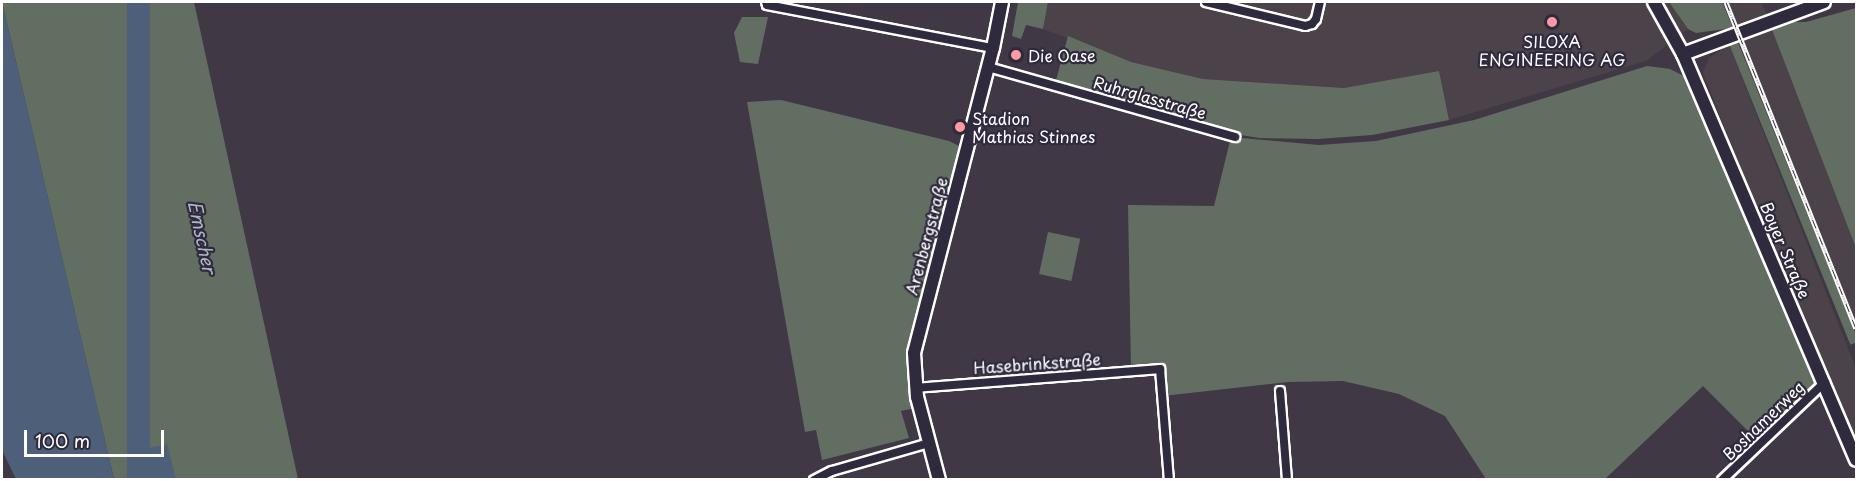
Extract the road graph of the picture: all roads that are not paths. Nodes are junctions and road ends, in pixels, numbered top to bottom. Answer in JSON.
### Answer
{"nodes":[{"id":1,"x":766,"y":2,"type":"edge"},
{"id":2,"x":1002,"y":2,"type":"edge"},
{"id":3,"x":1206,"y":2,"type":"edge"},
{"id":4,"x":1320,"y":2,"type":"edge"},
{"id":5,"x":1654,"y":2,"type":"edge"},
{"id":6,"x":1824,"y":2,"type":"edge"},
{"id":7,"x":993,"y":48,"type":"junction"},
{"id":8,"x":1683,"y":54,"type":"junction"},
{"id":9,"x":988,"y":67,"type":"junction"},
{"id":10,"x":1234,"y":137,"type":"dead end"},
{"id":11,"x":1825,"y":381,"type":"junction"},
{"id":12,"x":915,"y":388,"type":"junction"},
{"id":13,"x":1280,"y":391,"type":"dead end"},
{"id":14,"x":929,"y":443,"type":"junction"},
{"id":15,"x":1857,"y":460,"type":"edge"},
{"id":16,"x":833,"y":476,"type":"edge"},
{"id":17,"x":814,"y":480,"type":"edge"},
{"id":18,"x":939,"y":480,"type":"edge"},
{"id":19,"x":1169,"y":480,"type":"edge"},
{"id":20,"x":1287,"y":480,"type":"edge"},
{"id":21,"x":1722,"y":480,"type":"edge"}],
"edges":[{"from":1,"to":7,"type":"street"},
{"from":2,"to":7,"type":"street","name":"Arenbergstraße"},
{"from":3,"to":4,"type":"street"},
{"from":5,"to":8,"type":"street","name":"Boyer Straße"},
{"from":6,"to":8,"type":"street"},
{"from":7,"to":9,"type":"street","name":"Arenbergstraße"},
{"from":8,"to":11,"type":"street","name":"Boyer Straße"},
{"from":9,"to":10,"type":"street","name":"Ruhrglasstraße"},
{"from":9,"to":12,"type":"street","name":"Arenbergstraße"},
{"from":11,"to":15,"type":"street","name":"Boyer Straße"},
{"from":11,"to":21,"type":"street","name":"Boshamerweg"},
{"from":12,"to":14,"type":"street","name":"Arenbergstraße"},
{"from":12,"to":19,"type":"street","name":"Hasebrinkstraße"},
{"from":13,"to":20,"type":"street"},
{"from":14,"to":16,"type":"street"},
{"from":14,"to":18,"type":"street","name":"Arenbergstraße"},
{"from":16,"to":17,"type":"street"}]}
